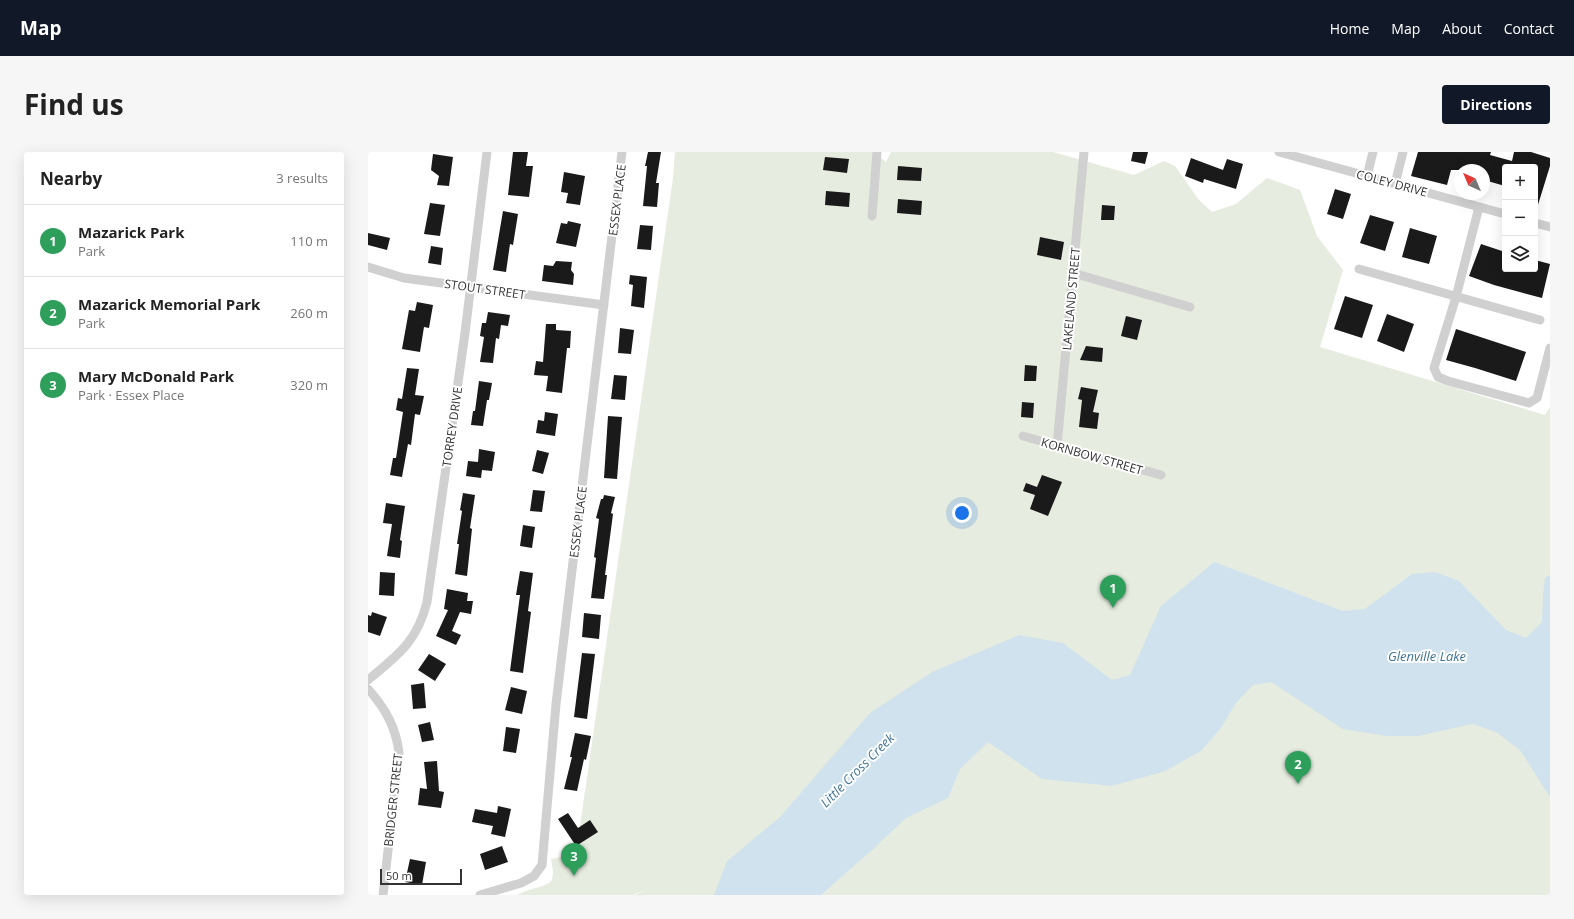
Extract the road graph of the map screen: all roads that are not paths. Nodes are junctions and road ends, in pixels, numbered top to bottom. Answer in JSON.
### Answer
{"nodes":[{"id":1,"x":488,"y":152,"type":"edge"},
{"id":2,"x":622,"y":152,"type":"edge"},
{"id":3,"x":877,"y":152,"type":"edge"},
{"id":4,"x":1084,"y":152,"type":"edge"},
{"id":5,"x":1279,"y":152,"type":"edge"},
{"id":6,"x":1373,"y":152,"type":"edge"},
{"id":7,"x":1403,"y":152,"type":"edge"},
{"id":8,"x":1366,"y":176,"type":"junction"},
{"id":9,"x":1394,"y":184,"type":"junction"},
{"id":10,"x":1479,"y":207,"type":"junction"},
{"id":11,"x":1502,"y":213,"type":"edge"},
{"id":12,"x":872,"y":216,"type":"dead end"},
{"id":13,"x":1538,"y":223,"type":"edge"},
{"id":14,"x":1550,"y":227,"type":"edge"},
{"id":15,"x":368,"y":267,"type":"edge"},
{"id":16,"x":1359,"y":269,"type":"dead end"},
{"id":17,"x":1073,"y":273,"type":"junction"},
{"id":18,"x":470,"y":287,"type":"junction"},
{"id":19,"x":1456,"y":297,"type":"junction"},
{"id":20,"x":604,"y":305,"type":"junction"},
{"id":21,"x":1190,"y":307,"type":"dead end"},
{"id":22,"x":1540,"y":320,"type":"dead end"},
{"id":23,"x":1550,"y":348,"type":"edge"},
{"id":24,"x":1023,"y":436,"type":"dead end"},
{"id":25,"x":1057,"y":446,"type":"junction"},
{"id":26,"x":1161,"y":475,"type":"dead end"},
{"id":27,"x":368,"y":680,"type":"edge"},
{"id":28,"x":368,"y":689,"type":"edge"},
{"id":29,"x":383,"y":895,"type":"edge"},
{"id":30,"x":480,"y":895,"type":"edge"}],
"edges":[{"from":1,"to":18,"type":"street","name":"TORREY DRIVE"},
{"from":2,"to":20,"type":"street","name":"ESSEX PLACE"},
{"from":3,"to":12,"type":"street"},
{"from":4,"to":17,"type":"street","name":"LAKELAND STREET"},
{"from":5,"to":8,"type":"street","name":"COLEY DRIVE"},
{"from":6,"to":8,"type":"street"},
{"from":7,"to":9,"type":"street"},
{"from":8,"to":9,"type":"street","name":"COLEY DRIVE"},
{"from":9,"to":10,"type":"street","name":"COLEY DRIVE"},
{"from":10,"to":11,"type":"street","name":"COLEY DRIVE"},
{"from":10,"to":19,"type":"street"},
{"from":13,"to":14,"type":"street"},
{"from":15,"to":18,"type":"street","name":"STOUT STREET"},
{"from":16,"to":19,"type":"street"},
{"from":17,"to":21,"type":"street"},
{"from":17,"to":25,"type":"street","name":"LAKELAND STREET"},
{"from":18,"to":20,"type":"street","name":"STOUT STREET"},
{"from":18,"to":27,"type":"street","name":"TORREY DRIVE"},
{"from":19,"to":22,"type":"street"},
{"from":19,"to":23,"type":"street"},
{"from":20,"to":30,"type":"street","name":"ESSEX PLACE"},
{"from":24,"to":25,"type":"street","name":"KORNBOW STREET"},
{"from":25,"to":26,"type":"street","name":"KORNBOW STREET"},
{"from":28,"to":29,"type":"street","name":"BRIDGER STREET"}]}
